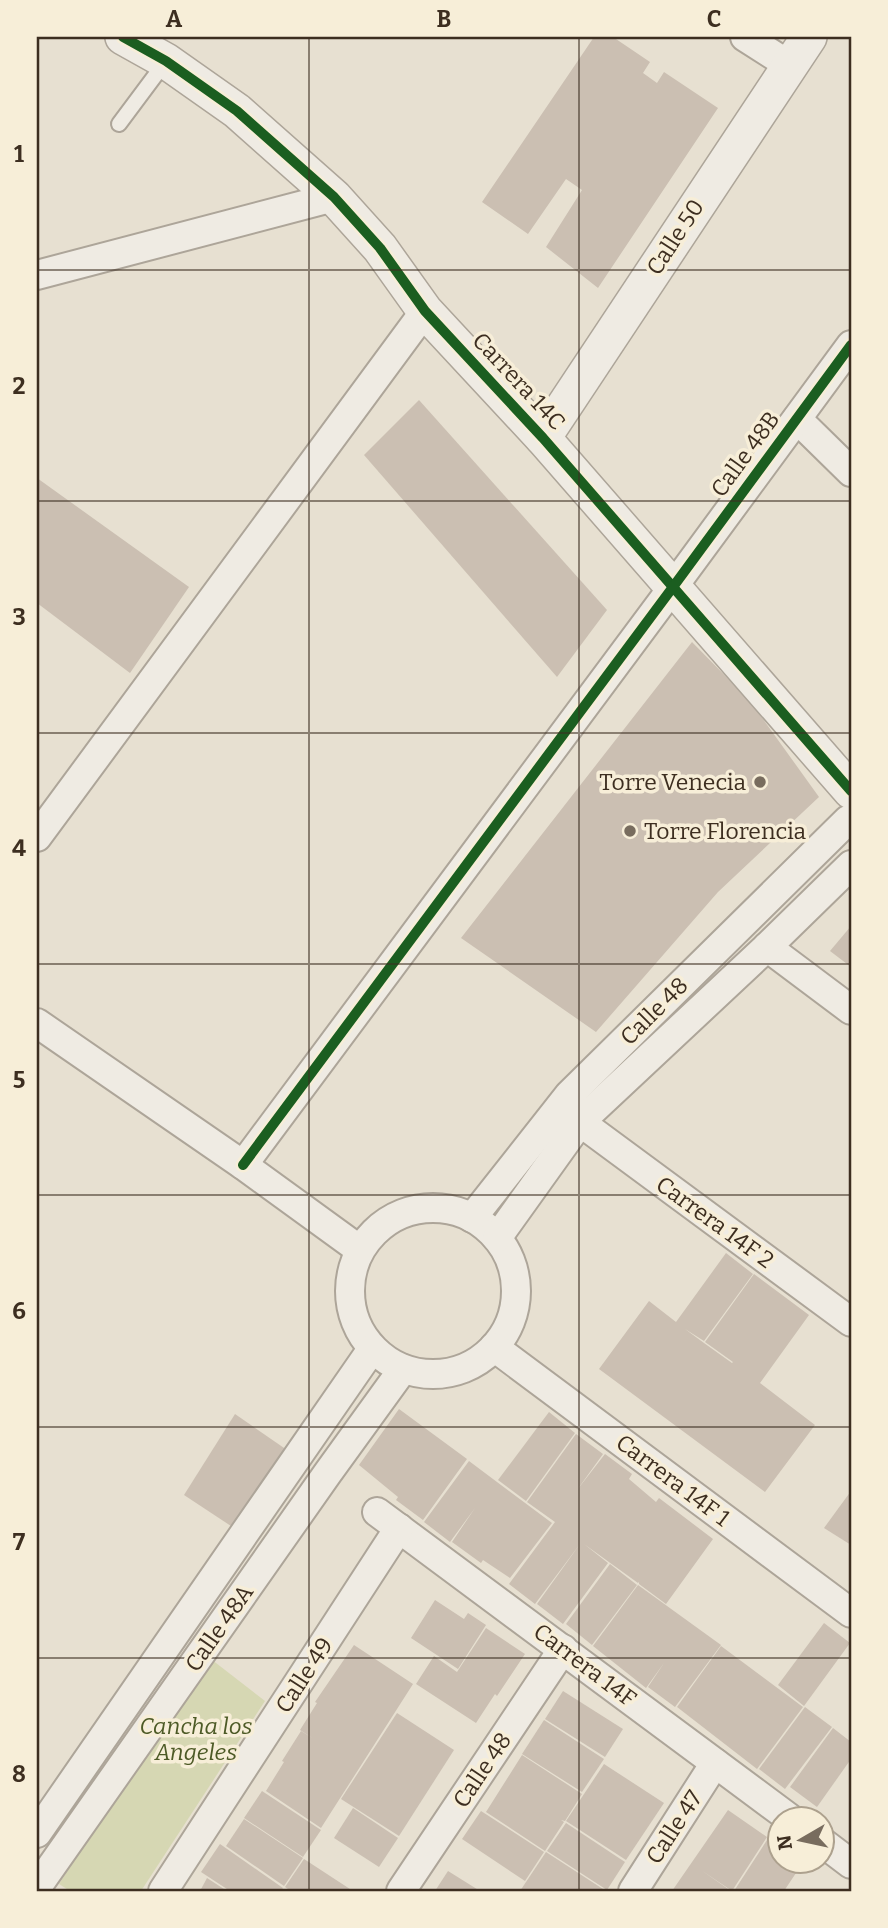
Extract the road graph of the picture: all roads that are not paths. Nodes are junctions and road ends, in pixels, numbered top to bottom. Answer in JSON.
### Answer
{"nodes":[{"id":1,"x":123,"y":37,"type":"edge"},
{"id":2,"x":745,"y":37,"type":"edge"},
{"id":3,"x":809,"y":37,"type":"edge"},
{"id":4,"x":166,"y":61,"type":"junction"},
{"id":5,"x":789,"y":65,"type":"junction"},
{"id":6,"x":119,"y":124,"type":"dead end"},
{"id":7,"x":334,"y":197,"type":"junction"},
{"id":8,"x":37,"y":275,"type":"edge"},
{"id":9,"x":425,"y":311,"type":"junction"},
{"id":10,"x":851,"y":345,"type":"edge"},
{"id":11,"x":797,"y":419,"type":"junction"},
{"id":12,"x":543,"y":438,"type":"junction"},
{"id":13,"x":851,"y":472,"type":"edge"},
{"id":14,"x":673,"y":587,"type":"junction"},
{"id":15,"x":851,"y":791,"type":"edge"},
{"id":16,"x":851,"y":820,"type":"edge"},
{"id":17,"x":37,"y":837,"type":"edge"},
{"id":18,"x":851,"y":865,"type":"edge"},
{"id":19,"x":767,"y":947,"type":"junction"},
{"id":20,"x":851,"y":1010,"type":"edge"},
{"id":21,"x":37,"y":1023,"type":"edge"},
{"id":22,"x":579,"y":1122,"type":"junction"},
{"id":23,"x":243,"y":1165,"type":"junction"},
{"id":24,"x":472,"y":1218,"type":"junction"},
{"id":25,"x":497,"y":1238,"type":"junction"},
{"id":26,"x":360,"y":1250,"type":"junction"},
{"id":27,"x":851,"y":1322,"type":"edge"},
{"id":28,"x":494,"y":1348,"type":"junction"},
{"id":29,"x":372,"y":1349,"type":"junction"},
{"id":30,"x":403,"y":1369,"type":"junction"},
{"id":31,"x":377,"y":1512,"type":"dead end"},
{"id":32,"x":399,"y":1528,"type":"junction"},
{"id":33,"x":851,"y":1613,"type":"edge"},
{"id":34,"x":563,"y":1649,"type":"junction"},
{"id":35,"x":715,"y":1763,"type":"junction"},
{"id":36,"x":774,"y":1806,"type":"edge"},
{"id":37,"x":37,"y":1833,"type":"edge"},
{"id":38,"x":836,"y":1853,"type":"edge"},
{"id":39,"x":851,"y":1864,"type":"edge"},
{"id":40,"x":37,"y":1887,"type":"edge"},
{"id":41,"x":163,"y":1891,"type":"edge"},
{"id":42,"x":401,"y":1891,"type":"edge"},
{"id":43,"x":633,"y":1891,"type":"edge"}],
"edges":[{"from":1,"to":4,"type":"street","name":"Carrera 14C"},
{"from":2,"to":5,"type":"street"},
{"from":3,"to":5,"type":"street","name":"Calle 50"},
{"from":4,"to":6,"type":"lane"},
{"from":4,"to":7,"type":"street","name":"Carrera 14C"},
{"from":5,"to":12,"type":"street","name":"Calle 50"},
{"from":7,"to":8,"type":"street"},
{"from":7,"to":9,"type":"street","name":"Carrera 14C"},
{"from":9,"to":12,"type":"street","name":"Carrera 14C"},
{"from":9,"to":17,"type":"street"},
{"from":10,"to":11,"type":"street","name":"Calle 48B"},
{"from":11,"to":13,"type":"street"},
{"from":11,"to":14,"type":"street","name":"Calle 48B"},
{"from":12,"to":14,"type":"street","name":"Carrera 14C"},
{"from":14,"to":15,"type":"street","name":"Carrera 14C"},
{"from":14,"to":23,"type":"street","name":"Calle 48B"},
{"from":16,"to":24,"type":"street","name":"Calle 48"},
{"from":18,"to":19,"type":"street","name":"Calle 48"},
{"from":19,"to":20,"type":"street"},
{"from":19,"to":22,"type":"street","name":"Calle 48"},
{"from":21,"to":23,"type":"street"},
{"from":22,"to":25,"type":"street","name":"Calle 48"},
{"from":22,"to":27,"type":"street","name":"Carrera 14F 2"},
{"from":23,"to":26,"type":"street"},
{"from":24,"to":25,"type":"street"},
{"from":24,"to":26,"type":"street"},
{"from":25,"to":28,"type":"street"},
{"from":26,"to":29,"type":"street"},
{"from":28,"to":30,"type":"street"},
{"from":28,"to":33,"type":"street","name":"Carrera 14F 1"},
{"from":29,"to":30,"type":"street"},
{"from":29,"to":37,"type":"street","name":"Calle 48A"},
{"from":30,"to":40,"type":"street","name":"Calle 48A"},
{"from":31,"to":32,"type":"street","name":"Carrera 14F"},
{"from":32,"to":34,"type":"street","name":"Carrera 14F"},
{"from":32,"to":41,"type":"street","name":"Calle 49"},
{"from":34,"to":35,"type":"street","name":"Carrera 14F"},
{"from":34,"to":42,"type":"street","name":"Calle 48"},
{"from":35,"to":36,"type":"street","name":"Carrera 14F"},
{"from":35,"to":43,"type":"street","name":"Calle 47"},
{"from":38,"to":39,"type":"street"}]}
